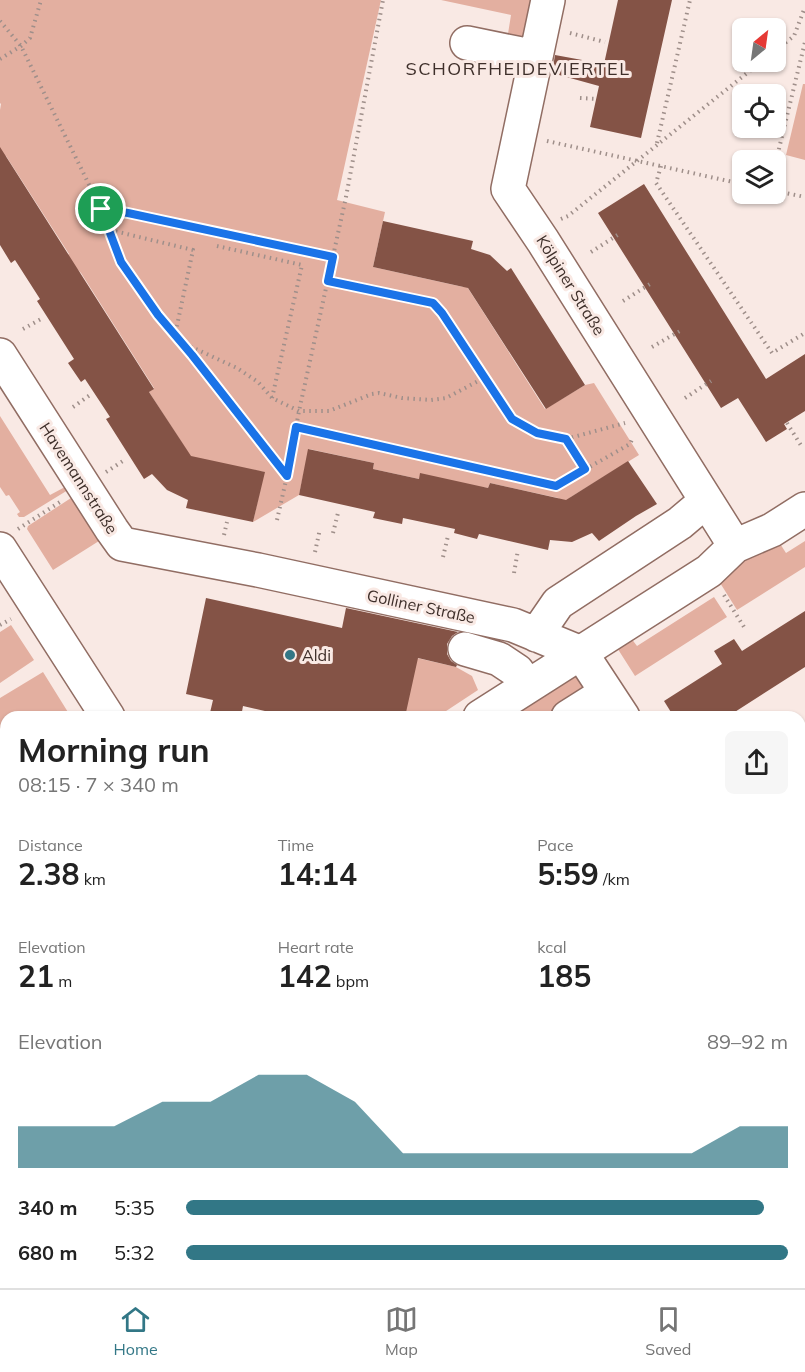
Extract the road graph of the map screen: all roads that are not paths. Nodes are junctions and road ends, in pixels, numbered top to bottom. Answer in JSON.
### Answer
{"nodes":[{"id":1,"x":543,"y":28,"type":"edge"},
{"id":2,"x":467,"y":43,"type":"dead end"},
{"id":3,"x":0,"y":355,"type":"edge"},
{"id":4,"x":706,"y":501,"type":"junction"},
{"id":5,"x":805,"y":509,"type":"edge"},
{"id":6,"x":735,"y":546,"type":"junction"},
{"id":7,"x":0,"y":549,"type":"edge"},
{"id":8,"x":258,"y":570,"type":"joint"},
{"id":9,"x":536,"y":635,"type":"junction"},
{"id":10,"x":465,"y":649,"type":"dead end"},
{"id":11,"x":581,"y":653,"type":"junction"},
{"id":12,"x":528,"y":686,"type":"junction"},
{"id":13,"x":614,"y":705,"type":"edge"},
{"id":14,"x":104,"y":711,"type":"edge"},
{"id":15,"x":489,"y":711,"type":"edge"},
{"id":16,"x":591,"y":711,"type":"edge"}],
"edges":[{"from":1,"to":2,"type":"street"},
{"from":1,"to":4,"type":"street","name":"Kölpiner Straße"},
{"from":3,"to":8,"type":"street","name":"Havemannstraße"},
{"from":4,"to":6,"type":"street","name":"Kölpiner Straße"},
{"from":4,"to":9,"type":"street"},
{"from":5,"to":6,"type":"street"},
{"from":6,"to":11,"type":"street"},
{"from":7,"to":14,"type":"street"},
{"from":8,"to":9,"type":"street","name":"Golliner Straße"},
{"from":9,"to":11,"type":"street","name":"Golliner Straße"},
{"from":10,"to":12,"type":"street"},
{"from":11,"to":12,"type":"street"},
{"from":11,"to":13,"type":"street"},
{"from":12,"to":15,"type":"street"},
{"from":13,"to":16,"type":"street"}]}
